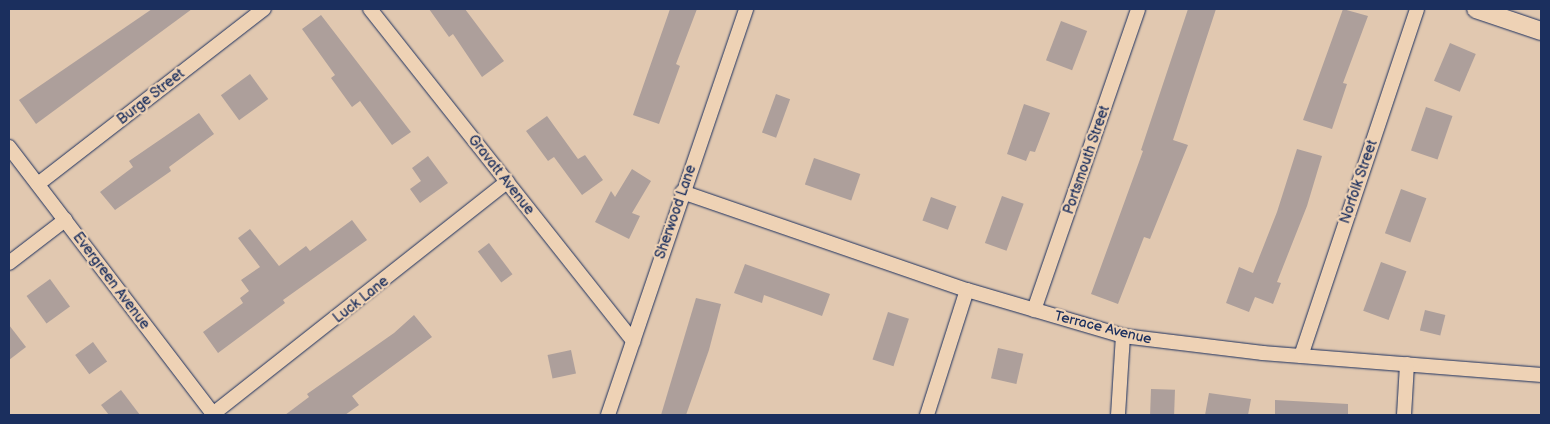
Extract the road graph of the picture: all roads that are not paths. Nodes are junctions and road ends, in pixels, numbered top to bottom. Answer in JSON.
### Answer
{"nodes":[{"id":1,"x":264,"y":9,"type":"edge"},
{"id":2,"x":370,"y":9,"type":"edge"},
{"id":3,"x":746,"y":9,"type":"edge"},
{"id":4,"x":1138,"y":9,"type":"edge"},
{"id":5,"x":1418,"y":9,"type":"edge"},
{"id":6,"x":1476,"y":9,"type":"edge"},
{"id":7,"x":1541,"y":30,"type":"edge"},
{"id":8,"x":9,"y":147,"type":"edge"},
{"id":9,"x":508,"y":182,"type":"junction"},
{"id":10,"x":38,"y":184,"type":"junction"},
{"id":11,"x":682,"y":192,"type":"junction"},
{"id":12,"x":65,"y":220,"type":"junction"},
{"id":13,"x":9,"y":263,"type":"edge"},
{"id":14,"x":967,"y":290,"type":"junction"},
{"id":15,"x":1034,"y":310,"type":"junction"},
{"id":16,"x":1123,"y":336,"type":"junction"},
{"id":17,"x":633,"y":341,"type":"junction"},
{"id":18,"x":1301,"y":356,"type":"junction"},
{"id":19,"x":1407,"y":364,"type":"junction"},
{"id":20,"x":1541,"y":375,"type":"edge"},
{"id":21,"x":213,"y":414,"type":"edge"},
{"id":22,"x":608,"y":415,"type":"edge"},
{"id":23,"x":927,"y":415,"type":"edge"},
{"id":24,"x":1118,"y":415,"type":"edge"},
{"id":25,"x":1404,"y":415,"type":"edge"}],
"edges":[{"from":1,"to":10,"type":"street","name":"Burge Street"},
{"from":2,"to":9,"type":"street","name":"Gravatt Avenue"},
{"from":3,"to":11,"type":"street","name":"Sherwood Lane"},
{"from":4,"to":15,"type":"street","name":"Portsmouth Street"},
{"from":5,"to":18,"type":"street","name":"Norfolk Street"},
{"from":6,"to":7,"type":"street"},
{"from":8,"to":10,"type":"street","name":"Evergreen Avenue"},
{"from":9,"to":17,"type":"street","name":"Gravatt Avenue"},
{"from":9,"to":21,"type":"street","name":"Luck Lane"},
{"from":10,"to":12,"type":"street","name":"Evergreen Avenue"},
{"from":11,"to":14,"type":"street","name":"Terrace Avenue"},
{"from":11,"to":17,"type":"street","name":"Sherwood Lane"},
{"from":12,"to":13,"type":"street"},
{"from":12,"to":21,"type":"street","name":"Evergreen Avenue"},
{"from":14,"to":15,"type":"street","name":"Terrace Avenue"},
{"from":14,"to":23,"type":"street"},
{"from":15,"to":16,"type":"street","name":"Terrace Avenue"},
{"from":16,"to":18,"type":"street","name":"Terrace Avenue"},
{"from":16,"to":24,"type":"street"},
{"from":17,"to":22,"type":"street","name":"Sherwood Lane"},
{"from":18,"to":19,"type":"street","name":"Terrace Avenue"},
{"from":19,"to":20,"type":"street","name":"Terrace Avenue"},
{"from":19,"to":25,"type":"street"}]}
